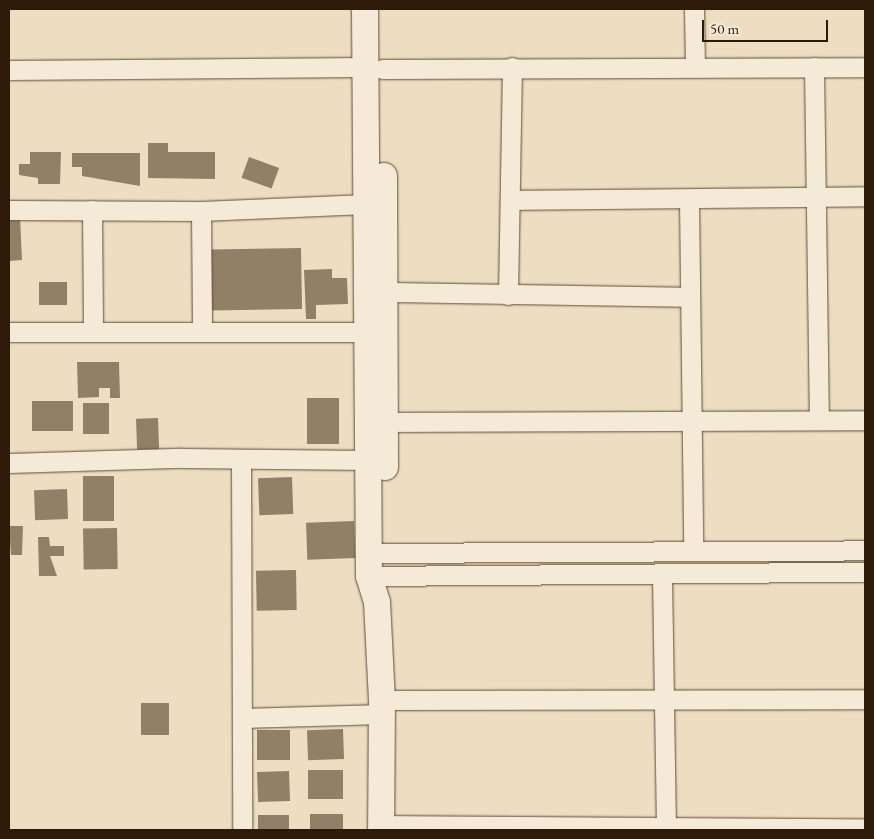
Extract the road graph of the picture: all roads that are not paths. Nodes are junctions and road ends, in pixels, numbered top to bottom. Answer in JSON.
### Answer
{"nodes":[{"id":1,"x":365,"y":9,"type":"edge"},
{"id":2,"x":382,"y":9,"type":"edge"},
{"id":3,"x":694,"y":9,"type":"edge"},
{"id":4,"x":512,"y":67,"type":"junction"},
{"id":5,"x":814,"y":67,"type":"junction"},
{"id":6,"x":865,"y":67,"type":"edge"},
{"id":7,"x":373,"y":68,"type":"junction"},
{"id":8,"x":695,"y":68,"type":"junction"},
{"id":9,"x":9,"y":70,"type":"edge"},
{"id":10,"x":815,"y":196,"type":"junction"},
{"id":11,"x":865,"y":196,"type":"edge"},
{"id":12,"x":512,"y":200,"type":"junction"},
{"id":13,"x":688,"y":200,"type":"junction"},
{"id":14,"x":366,"y":204,"type":"junction"},
{"id":15,"x":9,"y":210,"type":"edge"},
{"id":16,"x":92,"y":210,"type":"junction"},
{"id":17,"x":201,"y":211,"type":"junction"},
{"id":18,"x":385,"y":292,"type":"junction"},
{"id":19,"x":508,"y":295,"type":"junction"},
{"id":20,"x":689,"y":297,"type":"junction"},
{"id":21,"x":202,"y":330,"type":"junction"},
{"id":22,"x":94,"y":331,"type":"junction"},
{"id":23,"x":9,"y":332,"type":"edge"},
{"id":24,"x":367,"y":332,"type":"junction"},
{"id":25,"x":819,"y":419,"type":"junction"},
{"id":26,"x":692,"y":420,"type":"junction"},
{"id":27,"x":865,"y":420,"type":"edge"},
{"id":28,"x":386,"y":422,"type":"junction"},
{"id":29,"x":241,"y":459,"type":"junction"},
{"id":30,"x":367,"y":460,"type":"junction"},
{"id":31,"x":9,"y":463,"type":"edge"},
{"id":32,"x":865,"y":550,"type":"edge"},
{"id":33,"x":693,"y":551,"type":"junction"},
{"id":34,"x":377,"y":564,"type":"junction"},
{"id":35,"x":865,"y":572,"type":"edge"},
{"id":36,"x":662,"y":574,"type":"junction"},
{"id":37,"x":865,"y":699,"type":"edge"},
{"id":38,"x":665,"y":702,"type":"junction"},
{"id":39,"x":382,"y":707,"type":"junction"},
{"id":40,"x":242,"y":718,"type":"junction"},
{"id":41,"x":381,"y":828,"type":"edge"},
{"id":42,"x":666,"y":828,"type":"junction"},
{"id":43,"x":865,"y":828,"type":"edge"},
{"id":44,"x":513,"y":829,"type":"edge"},
{"id":45,"x":242,"y":830,"type":"edge"},
{"id":46,"x":800,"y":830,"type":"edge"}],
"edges":[{"from":1,"to":7,"type":"street"},
{"from":2,"to":7,"type":"street"},
{"from":3,"to":8,"type":"street"},
{"from":4,"to":7,"type":"street"},
{"from":4,"to":8,"type":"street"},
{"from":4,"to":12,"type":"street"},
{"from":5,"to":6,"type":"street"},
{"from":5,"to":8,"type":"street"},
{"from":5,"to":10,"type":"street"},
{"from":7,"to":9,"type":"street"},
{"from":7,"to":14,"type":"street"},
{"from":7,"to":18,"type":"street"},
{"from":10,"to":11,"type":"street"},
{"from":10,"to":13,"type":"street"},
{"from":10,"to":25,"type":"street"},
{"from":12,"to":13,"type":"street"},
{"from":12,"to":19,"type":"street"},
{"from":13,"to":20,"type":"street"},
{"from":14,"to":17,"type":"street"},
{"from":14,"to":24,"type":"street"},
{"from":15,"to":16,"type":"street"},
{"from":16,"to":17,"type":"street"},
{"from":16,"to":22,"type":"street"},
{"from":17,"to":21,"type":"street"},
{"from":18,"to":19,"type":"street"},
{"from":18,"to":28,"type":"street"},
{"from":19,"to":20,"type":"street"},
{"from":20,"to":26,"type":"street"},
{"from":21,"to":22,"type":"street"},
{"from":21,"to":24,"type":"street"},
{"from":22,"to":23,"type":"street"},
{"from":24,"to":30,"type":"street"},
{"from":25,"to":26,"type":"street"},
{"from":25,"to":27,"type":"street"},
{"from":26,"to":28,"type":"street"},
{"from":26,"to":33,"type":"street"},
{"from":28,"to":34,"type":"street"},
{"from":29,"to":30,"type":"street"},
{"from":29,"to":31,"type":"street"},
{"from":29,"to":40,"type":"street"},
{"from":30,"to":34,"type":"street"},
{"from":32,"to":33,"type":"street"},
{"from":33,"to":34,"type":"street"},
{"from":34,"to":36,"type":"street"},
{"from":34,"to":39,"type":"street"},
{"from":35,"to":36,"type":"street"},
{"from":36,"to":38,"type":"street"},
{"from":37,"to":38,"type":"street"},
{"from":38,"to":39,"type":"street"},
{"from":38,"to":42,"type":"street"},
{"from":39,"to":40,"type":"street"},
{"from":39,"to":41,"type":"street"},
{"from":40,"to":45,"type":"street"},
{"from":41,"to":44,"type":"street"},
{"from":42,"to":44,"type":"street"},
{"from":42,"to":46,"type":"street"},
{"from":43,"to":46,"type":"street"}]}
